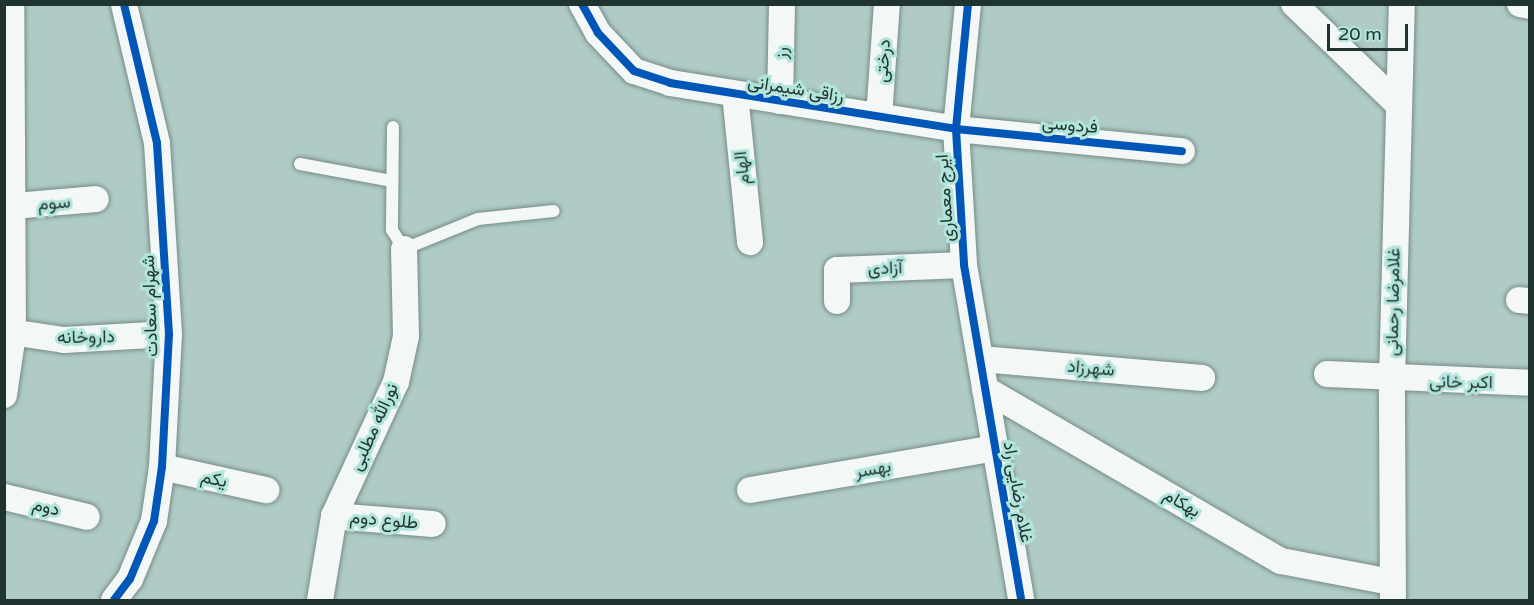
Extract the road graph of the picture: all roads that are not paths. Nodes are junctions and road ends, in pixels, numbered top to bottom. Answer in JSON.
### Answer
{"nodes":[{"id":1,"x":11,"y":4,"type":"edge"},
{"id":2,"x":124,"y":4,"type":"edge"},
{"id":3,"x":582,"y":4,"type":"edge"},
{"id":4,"x":782,"y":4,"type":"edge"},
{"id":5,"x":887,"y":4,"type":"edge"},
{"id":6,"x":968,"y":4,"type":"edge"},
{"id":7,"x":1294,"y":4,"type":"edge"},
{"id":8,"x":1402,"y":4,"type":"edge"},
{"id":9,"x":1520,"y":4,"type":"edge"},
{"id":10,"x":1530,"y":6,"type":"edge"},
{"id":11,"x":735,"y":94,"type":"junction"},
{"id":12,"x":780,"y":101,"type":"junction"},
{"id":13,"x":1396,"y":102,"type":"junction"},
{"id":14,"x":879,"y":117,"type":"junction"},
{"id":15,"x":393,"y":127,"type":"dead end"},
{"id":16,"x":956,"y":129,"type":"junction"},
{"id":17,"x":1182,"y":151,"type":"dead end"},
{"id":18,"x":300,"y":164,"type":"dead end"},
{"id":19,"x":392,"y":181,"type":"junction"},
{"id":20,"x":96,"y":200,"type":"dead end"},
{"id":21,"x":13,"y":206,"type":"junction"},
{"id":22,"x":554,"y":211,"type":"dead end"},
{"id":23,"x":750,"y":242,"type":"dead end"},
{"id":24,"x":404,"y":249,"type":"junction"},
{"id":25,"x":964,"y":265,"type":"junction"},
{"id":26,"x":837,"y":302,"type":"dead end"},
{"id":27,"x":9,"y":333,"type":"edge"},
{"id":28,"x":168,"y":334,"type":"junction"},
{"id":29,"x":981,"y":359,"type":"junction"},
{"id":30,"x":1327,"y":374,"type":"dead end"},
{"id":31,"x":1202,"y":378,"type":"dead end"},
{"id":32,"x":1392,"y":380,"type":"junction"},
{"id":33,"x":1530,"y":383,"type":"edge"},
{"id":34,"x":985,"y":389,"type":"junction"},
{"id":35,"x":4,"y":395,"type":"edge"},
{"id":36,"x":996,"y":448,"type":"junction"},
{"id":37,"x":162,"y":467,"type":"junction"},
{"id":38,"x":266,"y":490,"type":"dead end"},
{"id":39,"x":750,"y":490,"type":"dead end"},
{"id":40,"x":4,"y":497,"type":"edge"},
{"id":41,"x":334,"y":516,"type":"junction"},
{"id":42,"x":87,"y":517,"type":"dead end"},
{"id":43,"x":433,"y":524,"type":"dead end"},
{"id":44,"x":1392,"y":591,"type":"edge"},
{"id":45,"x":114,"y":600,"type":"edge"},
{"id":46,"x":320,"y":600,"type":"edge"},
{"id":47,"x":1021,"y":600,"type":"edge"}],
"edges":[{"from":1,"to":21,"type":"street"},
{"from":2,"to":28,"type":"street","name":"شهرام سعادت"},
{"from":3,"to":11,"type":"street","name":"رزاقی شیمرانی"},
{"from":4,"to":12,"type":"street","name":"رز"},
{"from":5,"to":14,"type":"street","name":"درختی"},
{"from":6,"to":16,"type":"street","name":"ایرج معماری"},
{"from":7,"to":13,"type":"street"},
{"from":8,"to":13,"type":"street","name":"غلامرضا رحمانی"},
{"from":9,"to":10,"type":"street"},
{"from":11,"to":12,"type":"street","name":"رزاقی شیمرانی"},
{"from":11,"to":23,"type":"street","name":"الهام"},
{"from":12,"to":14,"type":"street","name":"رزاقی شیمرانی"},
{"from":13,"to":32,"type":"street","name":"غلامرضا رحمانی"},
{"from":14,"to":16,"type":"street","name":"رزاقی شیمرانی"},
{"from":15,"to":19,"type":"lane"},
{"from":16,"to":17,"type":"street","name":"فردوسی"},
{"from":16,"to":25,"type":"street","name":"ایرج معماری"},
{"from":18,"to":19,"type":"lane"},
{"from":19,"to":24,"type":"lane"},
{"from":20,"to":21,"type":"street","name":"سوم"},
{"from":21,"to":27,"type":"street"},
{"from":22,"to":24,"type":"lane"},
{"from":24,"to":41,"type":"street","name":"نورالله مطلبی"},
{"from":25,"to":26,"type":"street","name":"آزادی"},
{"from":25,"to":29,"type":"street","name":"ایرج معماری"},
{"from":27,"to":28,"type":"street","name":"داروخانه"},
{"from":27,"to":35,"type":"street"},
{"from":28,"to":37,"type":"street","name":"شهرام سعادت"},
{"from":29,"to":31,"type":"street","name":"شهرزاد"},
{"from":29,"to":34,"type":"street","name":"ایرج معماری"},
{"from":30,"to":32,"type":"street","name":"اکبر خانی"},
{"from":32,"to":33,"type":"street","name":"اکبر خانی"},
{"from":32,"to":44,"type":"street","name":"غلامرضا رحمانی"},
{"from":34,"to":36,"type":"street","name":"غلام رضایی راد"},
{"from":34,"to":44,"type":"street","name":"بهکام"},
{"from":36,"to":39,"type":"street","name":"بهسر"},
{"from":36,"to":47,"type":"street","name":"غلام رضایی راد"},
{"from":37,"to":38,"type":"street","name":"یکم"},
{"from":37,"to":45,"type":"street","name":"شهرام سعادت"},
{"from":40,"to":42,"type":"street","name":"دوم"},
{"from":41,"to":43,"type":"street","name":"طلوع دوم"},
{"from":41,"to":46,"type":"street","name":"نورالله مطلبی"}]}
